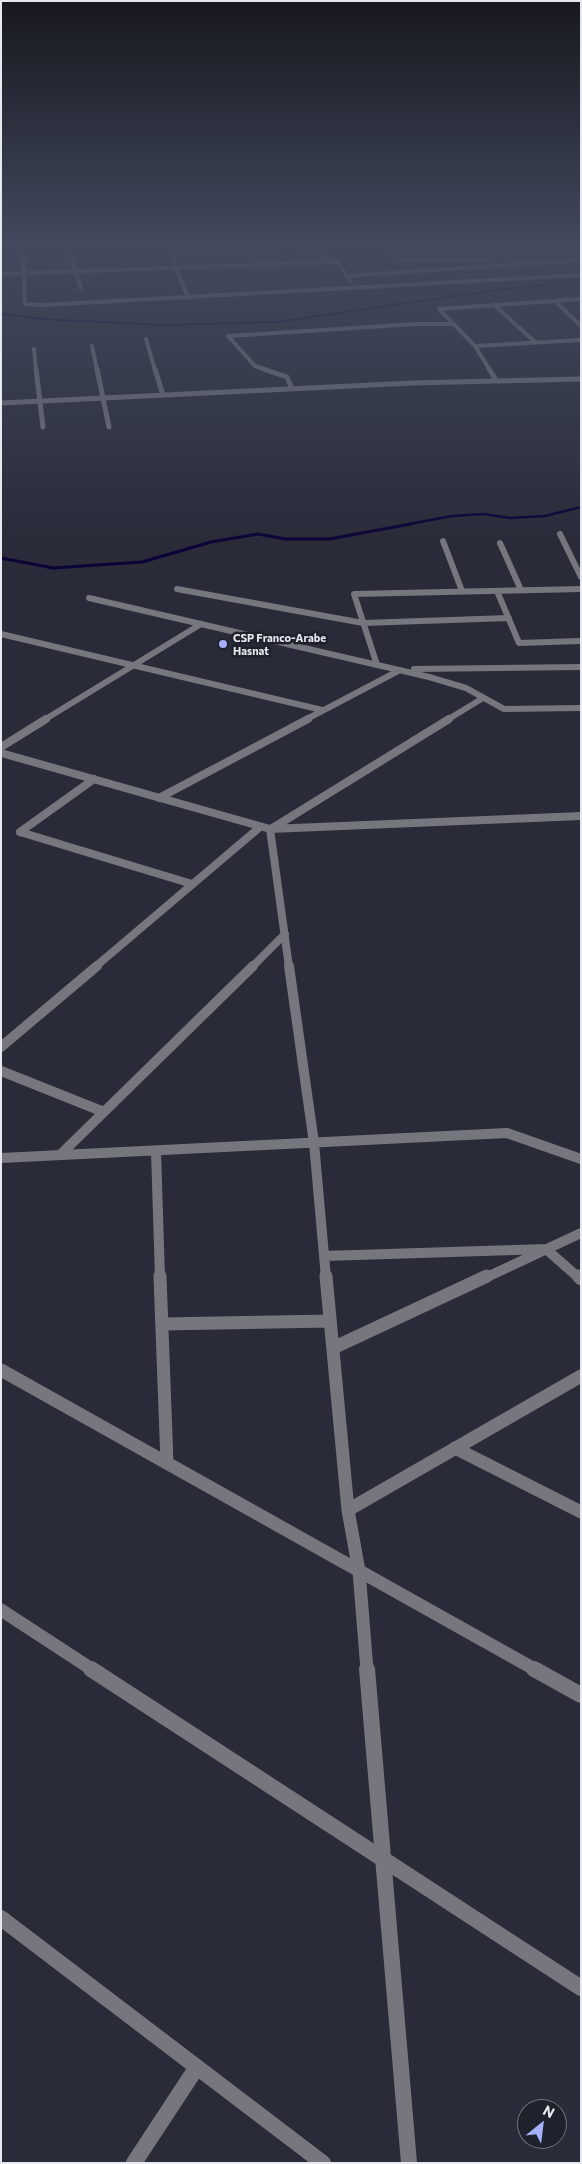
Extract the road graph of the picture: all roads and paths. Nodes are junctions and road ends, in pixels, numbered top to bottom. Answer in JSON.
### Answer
{"nodes":[{"id":1,"x":92,"y":348,"type":"edge"},
{"id":2,"x":149,"y":348,"type":"edge"},
{"id":3,"x":239,"y":348,"type":"edge"},
{"id":4,"x":477,"y":348,"type":"edge"},
{"id":5,"x":34,"y":349,"type":"dead end"},
{"id":6,"x":581,"y":379,"type":"edge"},
{"id":7,"x":496,"y":380,"type":"junction"},
{"id":8,"x":292,"y":390,"type":"junction"},
{"id":9,"x":163,"y":395,"type":"junction"},
{"id":10,"x":103,"y":398,"type":"junction"},
{"id":11,"x":40,"y":401,"type":"junction"},
{"id":12,"x":1,"y":403,"type":"edge"},
{"id":13,"x":43,"y":426,"type":"dead end"},
{"id":14,"x":110,"y":427,"type":"dead end"},
{"id":15,"x":560,"y":534,"type":"dead end"},
{"id":16,"x":442,"y":541,"type":"dead end"},
{"id":17,"x":500,"y":544,"type":"dead end"},
{"id":18,"x":581,"y":577,"type":"edge"},
{"id":19,"x":177,"y":589,"type":"dead end"},
{"id":20,"x":581,"y":589,"type":"edge"},
{"id":21,"x":497,"y":590,"type":"junction"},
{"id":22,"x":522,"y":590,"type":"junction"},
{"id":23,"x":462,"y":591,"type":"junction"},
{"id":24,"x":89,"y":598,"type":"dead end"},
{"id":25,"x":509,"y":618,"type":"junction"},
{"id":26,"x":363,"y":623,"type":"junction"},
{"id":27,"x":201,"y":624,"type":"junction"},
{"id":28,"x":1,"y":634,"type":"edge"},
{"id":29,"x":581,"y":641,"type":"edge"},
{"id":30,"x":377,"y":665,"type":"junction"},
{"id":31,"x":133,"y":666,"type":"junction"},
{"id":32,"x":581,"y":667,"type":"edge"},
{"id":33,"x":397,"y":670,"type":"junction"},
{"id":34,"x":483,"y":698,"type":"junction"},
{"id":35,"x":581,"y":708,"type":"edge"},
{"id":36,"x":322,"y":710,"type":"junction"},
{"id":37,"x":1,"y":747,"type":"edge"},
{"id":38,"x":1,"y":753,"type":"edge"},
{"id":39,"x":94,"y":779,"type":"junction"},
{"id":40,"x":159,"y":798,"type":"junction"},
{"id":41,"x":581,"y":816,"type":"edge"},
{"id":42,"x":265,"y":828,"type":"junction"},
{"id":43,"x":192,"y":884,"type":"junction"},
{"id":44,"x":284,"y":934,"type":"junction"},
{"id":45,"x":1,"y":1047,"type":"edge"},
{"id":46,"x":1,"y":1071,"type":"edge"},
{"id":47,"x":104,"y":1112,"type":"junction"},
{"id":48,"x":314,"y":1143,"type":"junction"},
{"id":49,"x":156,"y":1150,"type":"junction"},
{"id":50,"x":60,"y":1155,"type":"junction"},
{"id":51,"x":1,"y":1158,"type":"edge"},
{"id":52,"x":581,"y":1159,"type":"edge"},
{"id":53,"x":581,"y":1233,"type":"edge"},
{"id":54,"x":546,"y":1249,"type":"junction"},
{"id":55,"x":324,"y":1256,"type":"junction"},
{"id":56,"x":581,"y":1279,"type":"edge"},
{"id":57,"x":330,"y":1321,"type":"junction"},
{"id":58,"x":162,"y":1324,"type":"junction"},
{"id":59,"x":333,"y":1348,"type":"junction"},
{"id":60,"x":2,"y":1372,"type":"edge"},
{"id":61,"x":581,"y":1376,"type":"edge"},
{"id":62,"x":455,"y":1448,"type":"junction"},
{"id":63,"x":167,"y":1463,"type":"junction"},
{"id":64,"x":348,"y":1510,"type":"junction"},
{"id":65,"x":581,"y":1512,"type":"edge"},
{"id":66,"x":359,"y":1571,"type":"junction"},
{"id":67,"x":1,"y":1610,"type":"edge"},
{"id":68,"x":581,"y":1695,"type":"edge"},
{"id":69,"x":383,"y":1859,"type":"junction"},
{"id":70,"x":1,"y":1918,"type":"edge"},
{"id":71,"x":581,"y":1988,"type":"edge"},
{"id":72,"x":197,"y":2067,"type":"junction"},
{"id":73,"x":134,"y":2163,"type":"edge"},
{"id":74,"x":323,"y":2163,"type":"edge"},
{"id":75,"x":409,"y":2163,"type":"edge"}],
"edges":[{"from":1,"to":10,"type":"street"},
{"from":2,"to":9,"type":"street"},
{"from":3,"to":8,"type":"street"},
{"from":4,"to":7,"type":"street"},
{"from":5,"to":11,"type":"street"},
{"from":6,"to":7,"type":"street"},
{"from":7,"to":8,"type":"street"},
{"from":8,"to":9,"type":"street"},
{"from":9,"to":10,"type":"street"},
{"from":10,"to":11,"type":"street"},
{"from":10,"to":14,"type":"street"},
{"from":11,"to":12,"type":"street"},
{"from":11,"to":13,"type":"street"},
{"from":15,"to":18,"type":"street"},
{"from":16,"to":23,"type":"street"},
{"from":17,"to":22,"type":"street"},
{"from":19,"to":26,"type":"street"},
{"from":20,"to":22,"type":"street"},
{"from":21,"to":22,"type":"street"},
{"from":21,"to":23,"type":"street"},
{"from":21,"to":25,"type":"street"},
{"from":23,"to":26,"type":"street"},
{"from":24,"to":27,"type":"street"},
{"from":25,"to":26,"type":"street"},
{"from":25,"to":29,"type":"street"},
{"from":26,"to":30,"type":"street"},
{"from":27,"to":30,"type":"street"},
{"from":27,"to":31,"type":"street"},
{"from":28,"to":31,"type":"street"},
{"from":30,"to":33,"type":"street"},
{"from":31,"to":36,"type":"street"},
{"from":31,"to":37,"type":"street"},
{"from":32,"to":33,"type":"street"},
{"from":33,"to":34,"type":"street"},
{"from":33,"to":36,"type":"street"},
{"from":34,"to":35,"type":"street"},
{"from":34,"to":42,"type":"street"},
{"from":36,"to":40,"type":"street"},
{"from":38,"to":39,"type":"street"},
{"from":39,"to":40,"type":"street"},
{"from":39,"to":43,"type":"street"},
{"from":40,"to":42,"type":"street"},
{"from":41,"to":42,"type":"street"},
{"from":42,"to":43,"type":"street"},
{"from":42,"to":44,"type":"street"},
{"from":43,"to":45,"type":"street"},
{"from":44,"to":47,"type":"street"},
{"from":44,"to":48,"type":"street"},
{"from":46,"to":47,"type":"street"},
{"from":47,"to":50,"type":"street"},
{"from":48,"to":49,"type":"street"},
{"from":48,"to":52,"type":"street"},
{"from":48,"to":55,"type":"street"},
{"from":49,"to":50,"type":"street"},
{"from":49,"to":58,"type":"street"},
{"from":50,"to":51,"type":"street"},
{"from":53,"to":54,"type":"street"},
{"from":54,"to":55,"type":"street"},
{"from":54,"to":56,"type":"street"},
{"from":54,"to":59,"type":"street"},
{"from":55,"to":57,"type":"street"},
{"from":57,"to":58,"type":"street"},
{"from":57,"to":59,"type":"street"},
{"from":58,"to":63,"type":"street"},
{"from":59,"to":64,"type":"street"},
{"from":60,"to":63,"type":"street"},
{"from":61,"to":62,"type":"street"},
{"from":62,"to":64,"type":"street"},
{"from":62,"to":65,"type":"street"},
{"from":63,"to":66,"type":"street"},
{"from":64,"to":66,"type":"street"},
{"from":66,"to":68,"type":"street"},
{"from":66,"to":69,"type":"street"},
{"from":67,"to":69,"type":"street"},
{"from":69,"to":71,"type":"street"},
{"from":69,"to":75,"type":"street"},
{"from":70,"to":72,"type":"street"},
{"from":72,"to":73,"type":"street"},
{"from":72,"to":74,"type":"street"}]}
